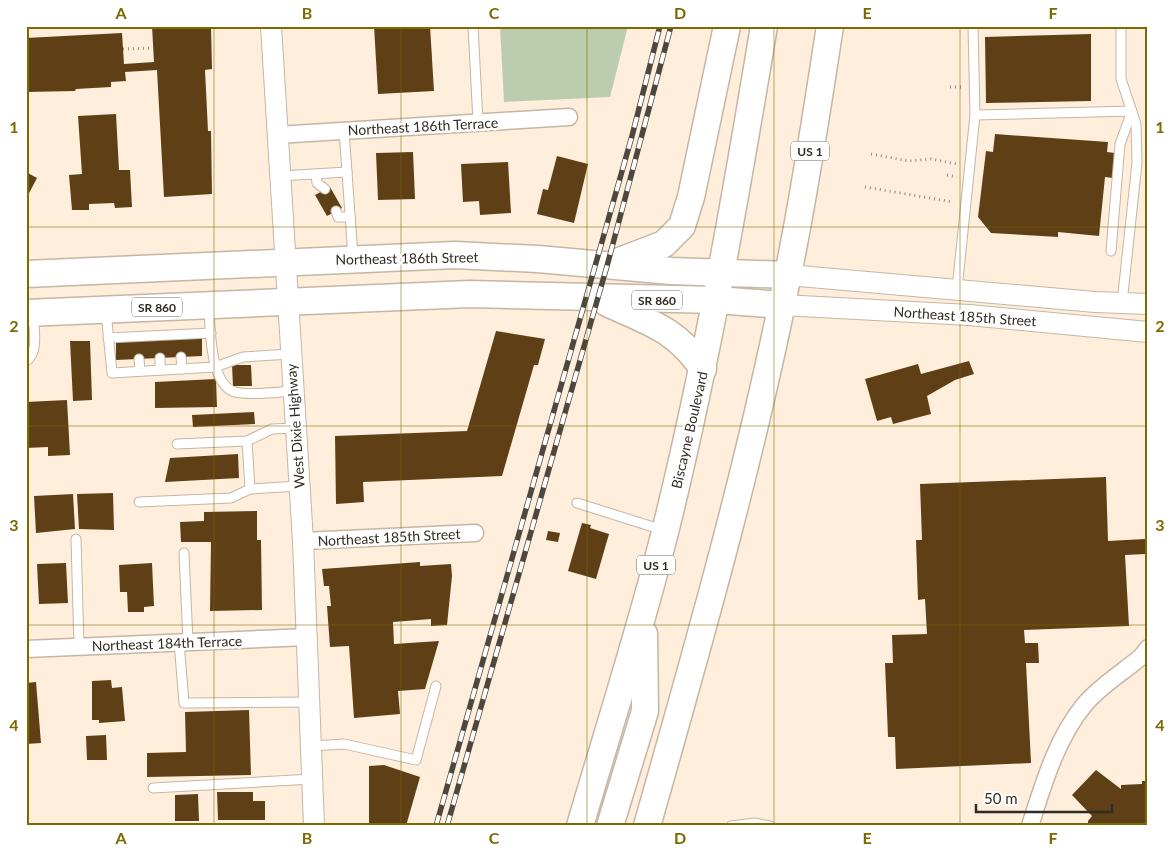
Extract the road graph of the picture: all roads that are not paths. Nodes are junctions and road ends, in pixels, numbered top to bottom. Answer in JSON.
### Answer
{"nodes":[{"id":1,"x":271,"y":26,"type":"edge"},
{"id":2,"x":474,"y":26,"type":"edge"},
{"id":3,"x":727,"y":26,"type":"edge"},
{"id":4,"x":830,"y":26,"type":"edge"},
{"id":5,"x":973,"y":26,"type":"edge"},
{"id":6,"x":1121,"y":26,"type":"edge"},
{"id":7,"x":766,"y":29,"type":"edge"},
{"id":8,"x":1132,"y":111,"type":"junction"},
{"id":9,"x":975,"y":115,"type":"junction"},
{"id":10,"x":569,"y":117,"type":"dead end"},
{"id":11,"x":478,"y":122,"type":"junction"},
{"id":12,"x":344,"y":130,"type":"junction"},
{"id":13,"x":277,"y":135,"type":"junction"},
{"id":14,"x":347,"y":172,"type":"junction"},
{"id":15,"x":279,"y":176,"type":"junction"},
{"id":16,"x":316,"y":178,"type":"junction"},
{"id":17,"x":322,"y":191,"type":"dead end"},
{"id":18,"x":335,"y":214,"type":"dead end"},
{"id":19,"x":350,"y":217,"type":"junction"},
{"id":20,"x":1111,"y":252,"type":"dead end"},
{"id":21,"x":353,"y":258,"type":"junction"},
{"id":22,"x":284,"y":262,"type":"junction"},
{"id":23,"x":607,"y":266,"type":"junction"},
{"id":24,"x":722,"y":273,"type":"junction"},
{"id":25,"x":26,"y":274,"type":"edge"},
{"id":26,"x":788,"y":275,"type":"junction"},
{"id":27,"x":957,"y":289,"type":"junction"},
{"id":28,"x":598,"y":298,"type":"junction"},
{"id":29,"x":716,"y":300,"type":"junction"},
{"id":30,"x":287,"y":302,"type":"junction"},
{"id":31,"x":1122,"y":303,"type":"junction"},
{"id":32,"x":1148,"y":304,"type":"edge"},
{"id":33,"x":209,"y":305,"type":"junction"},
{"id":34,"x":782,"y":305,"type":"junction"},
{"id":35,"x":105,"y":310,"type":"junction"},
{"id":36,"x":30,"y":313,"type":"edge"},
{"id":37,"x":1148,"y":332,"type":"edge"},
{"id":38,"x":211,"y":333,"type":"junction"},
{"id":39,"x":108,"y":338,"type":"junction"},
{"id":40,"x":290,"y":354,"type":"junction"},
{"id":41,"x":181,"y":357,"type":"dead end"},
{"id":42,"x":160,"y":358,"type":"dead end"},
{"id":43,"x":139,"y":359,"type":"dead end"},
{"id":44,"x":26,"y":361,"type":"edge"},
{"id":45,"x":215,"y":367,"type":"junction"},
{"id":46,"x":182,"y":369,"type":"junction"},
{"id":47,"x":703,"y":369,"type":"junction"},
{"id":48,"x":160,"y":370,"type":"junction"},
{"id":49,"x":140,"y":371,"type":"junction"},
{"id":50,"x":293,"y":391,"type":"junction"},
{"id":51,"x":296,"y":428,"type":"junction"},
{"id":52,"x":247,"y":441,"type":"junction"},
{"id":53,"x":177,"y":444,"type":"dead end"},
{"id":54,"x":299,"y":486,"type":"junction"},
{"id":55,"x":250,"y":489,"type":"junction"},
{"id":56,"x":139,"y":502,"type":"dead end"},
{"id":57,"x":577,"y":503,"type":"dead end"},
{"id":58,"x":666,"y":531,"type":"junction"},
{"id":59,"x":475,"y":533,"type":"dead end"},
{"id":60,"x":76,"y":539,"type":"dead end"},
{"id":61,"x":303,"y":541,"type":"junction"},
{"id":62,"x":184,"y":553,"type":"dead end"},
{"id":63,"x":644,"y":606,"type":"junction"},
{"id":64,"x":308,"y":637,"type":"junction"},
{"id":65,"x":184,"y":642,"type":"junction"},
{"id":66,"x":80,"y":646,"type":"junction"},
{"id":67,"x":26,"y":648,"type":"edge"},
{"id":68,"x":1148,"y":648,"type":"edge"},
{"id":69,"x":436,"y":686,"type":"dead end"},
{"id":70,"x":310,"y":702,"type":"junction"},
{"id":71,"x":311,"y":746,"type":"junction"},
{"id":72,"x":312,"y":780,"type":"junction"},
{"id":73,"x":153,"y":788,"type":"dead end"},
{"id":74,"x":314,"y":826,"type":"edge"},
{"id":75,"x":580,"y":826,"type":"edge"},
{"id":76,"x":610,"y":826,"type":"edge"},
{"id":77,"x":647,"y":826,"type":"edge"},
{"id":78,"x":730,"y":826,"type":"edge"},
{"id":79,"x":770,"y":826,"type":"edge"},
{"id":80,"x":1030,"y":826,"type":"edge"}],
"edges":[{"from":1,"to":13,"type":"street","name":"West Dixie Highway"},
{"from":2,"to":11,"type":"lane"},
{"from":3,"to":23,"type":"main road"},
{"from":4,"to":26,"type":"main road","number":"US 1"},
{"from":5,"to":9,"type":"lane"},
{"from":6,"to":8,"type":"lane"},
{"from":7,"to":24,"type":"main road","name":"Biscayne Boulevard","number":"US 1"},
{"from":8,"to":9,"type":"lane"},
{"from":8,"to":20,"type":"lane"},
{"from":8,"to":31,"type":"lane"},
{"from":9,"to":27,"type":"lane"},
{"from":10,"to":11,"type":"street","name":"Northeast 186th Terrace"},
{"from":11,"to":12,"type":"street","name":"Northeast 186th Terrace"},
{"from":12,"to":13,"type":"street","name":"Northeast 186th Terrace"},
{"from":12,"to":14,"type":"lane"},
{"from":13,"to":15,"type":"street","name":"West Dixie Highway"},
{"from":14,"to":16,"type":"lane"},
{"from":14,"to":19,"type":"lane"},
{"from":15,"to":16,"type":"lane"},
{"from":15,"to":22,"type":"street","name":"West Dixie Highway"},
{"from":16,"to":17,"type":"lane"},
{"from":18,"to":19,"type":"lane"},
{"from":19,"to":21,"type":"lane"},
{"from":21,"to":22,"type":"main road","name":"Northeast 186th Street","number":"SR 860"},
{"from":21,"to":23,"type":"main road","name":"Northeast 186th Street","number":"SR 860"},
{"from":22,"to":25,"type":"main road","name":"Northeast 186th Street","number":"SR 860"},
{"from":22,"to":30,"type":"street","name":"West Dixie Highway"},
{"from":23,"to":24,"type":"main road","name":"Northeast 186th Street","number":"SR 860"},
{"from":24,"to":26,"type":"main road","name":"Northeast 186th Street","number":"SR 860"},
{"from":24,"to":29,"type":"main road","name":"Biscayne Boulevard","number":"US 1"},
{"from":26,"to":27,"type":"street","name":"Northeast 185th Street"},
{"from":26,"to":34,"type":"main road","number":"US 1"},
{"from":27,"to":31,"type":"street","name":"Northeast 185th Street"},
{"from":28,"to":29,"type":"main road","number":"SR 860"},
{"from":28,"to":30,"type":"main road","number":"SR 860"},
{"from":28,"to":47,"type":"main road"},
{"from":29,"to":34,"type":"main road","number":"SR 860"},
{"from":29,"to":47,"type":"main road","name":"Biscayne Boulevard","number":"US 1"},
{"from":30,"to":33,"type":"main road","number":"SR 860"},
{"from":30,"to":40,"type":"street","name":"West Dixie Highway"},
{"from":31,"to":32,"type":"street","name":"Northeast 185th Street"},
{"from":33,"to":35,"type":"main road","number":"SR 860"},
{"from":33,"to":38,"type":"lane"},
{"from":34,"to":37,"type":"street","name":"Northeast 185th Street"},
{"from":34,"to":77,"type":"main road","number":"US 1"},
{"from":35,"to":36,"type":"main road","number":"SR 860"},
{"from":35,"to":39,"type":"lane"},
{"from":36,"to":44,"type":"lane"},
{"from":38,"to":39,"type":"lane"},
{"from":38,"to":45,"type":"lane"},
{"from":39,"to":49,"type":"lane"},
{"from":40,"to":45,"type":"lane"},
{"from":40,"to":50,"type":"street","name":"West Dixie Highway"},
{"from":41,"to":46,"type":"lane"},
{"from":42,"to":48,"type":"lane"},
{"from":43,"to":49,"type":"lane"},
{"from":45,"to":46,"type":"lane"},
{"from":45,"to":50,"type":"lane"},
{"from":46,"to":48,"type":"lane"},
{"from":47,"to":58,"type":"main road","name":"Biscayne Boulevard","number":"US 1"},
{"from":48,"to":49,"type":"lane"},
{"from":50,"to":51,"type":"street","name":"West Dixie Highway"},
{"from":51,"to":52,"type":"lane"},
{"from":51,"to":54,"type":"street","name":"West Dixie Highway"},
{"from":52,"to":53,"type":"lane"},
{"from":52,"to":55,"type":"lane"},
{"from":54,"to":55,"type":"lane"},
{"from":54,"to":61,"type":"street","name":"West Dixie Highway"},
{"from":55,"to":56,"type":"lane"},
{"from":57,"to":58,"type":"lane"},
{"from":58,"to":63,"type":"main road","name":"Biscayne Boulevard","number":"US 1"},
{"from":59,"to":61,"type":"street","name":"Northeast 185th Street"},
{"from":60,"to":66,"type":"lane"},
{"from":61,"to":64,"type":"street","name":"West Dixie Highway"},
{"from":62,"to":65,"type":"lane"},
{"from":63,"to":75,"type":"main road","name":"Biscayne Boulevard","number":"US 1"},
{"from":63,"to":76,"type":"main road"},
{"from":64,"to":65,"type":"street","name":"Northeast 184th Terrace"},
{"from":64,"to":70,"type":"street","name":"West Dixie Highway"},
{"from":65,"to":66,"type":"street","name":"Northeast 184th Terrace"},
{"from":65,"to":70,"type":"lane"},
{"from":66,"to":67,"type":"street","name":"Northeast 184th Terrace"},
{"from":68,"to":80,"type":"street"},
{"from":69,"to":71,"type":"lane"},
{"from":70,"to":71,"type":"street","name":"West Dixie Highway"},
{"from":71,"to":72,"type":"street","name":"West Dixie Highway"},
{"from":72,"to":73,"type":"lane"},
{"from":72,"to":74,"type":"street","name":"West Dixie Highway"},
{"from":78,"to":79,"type":"lane"}]}
